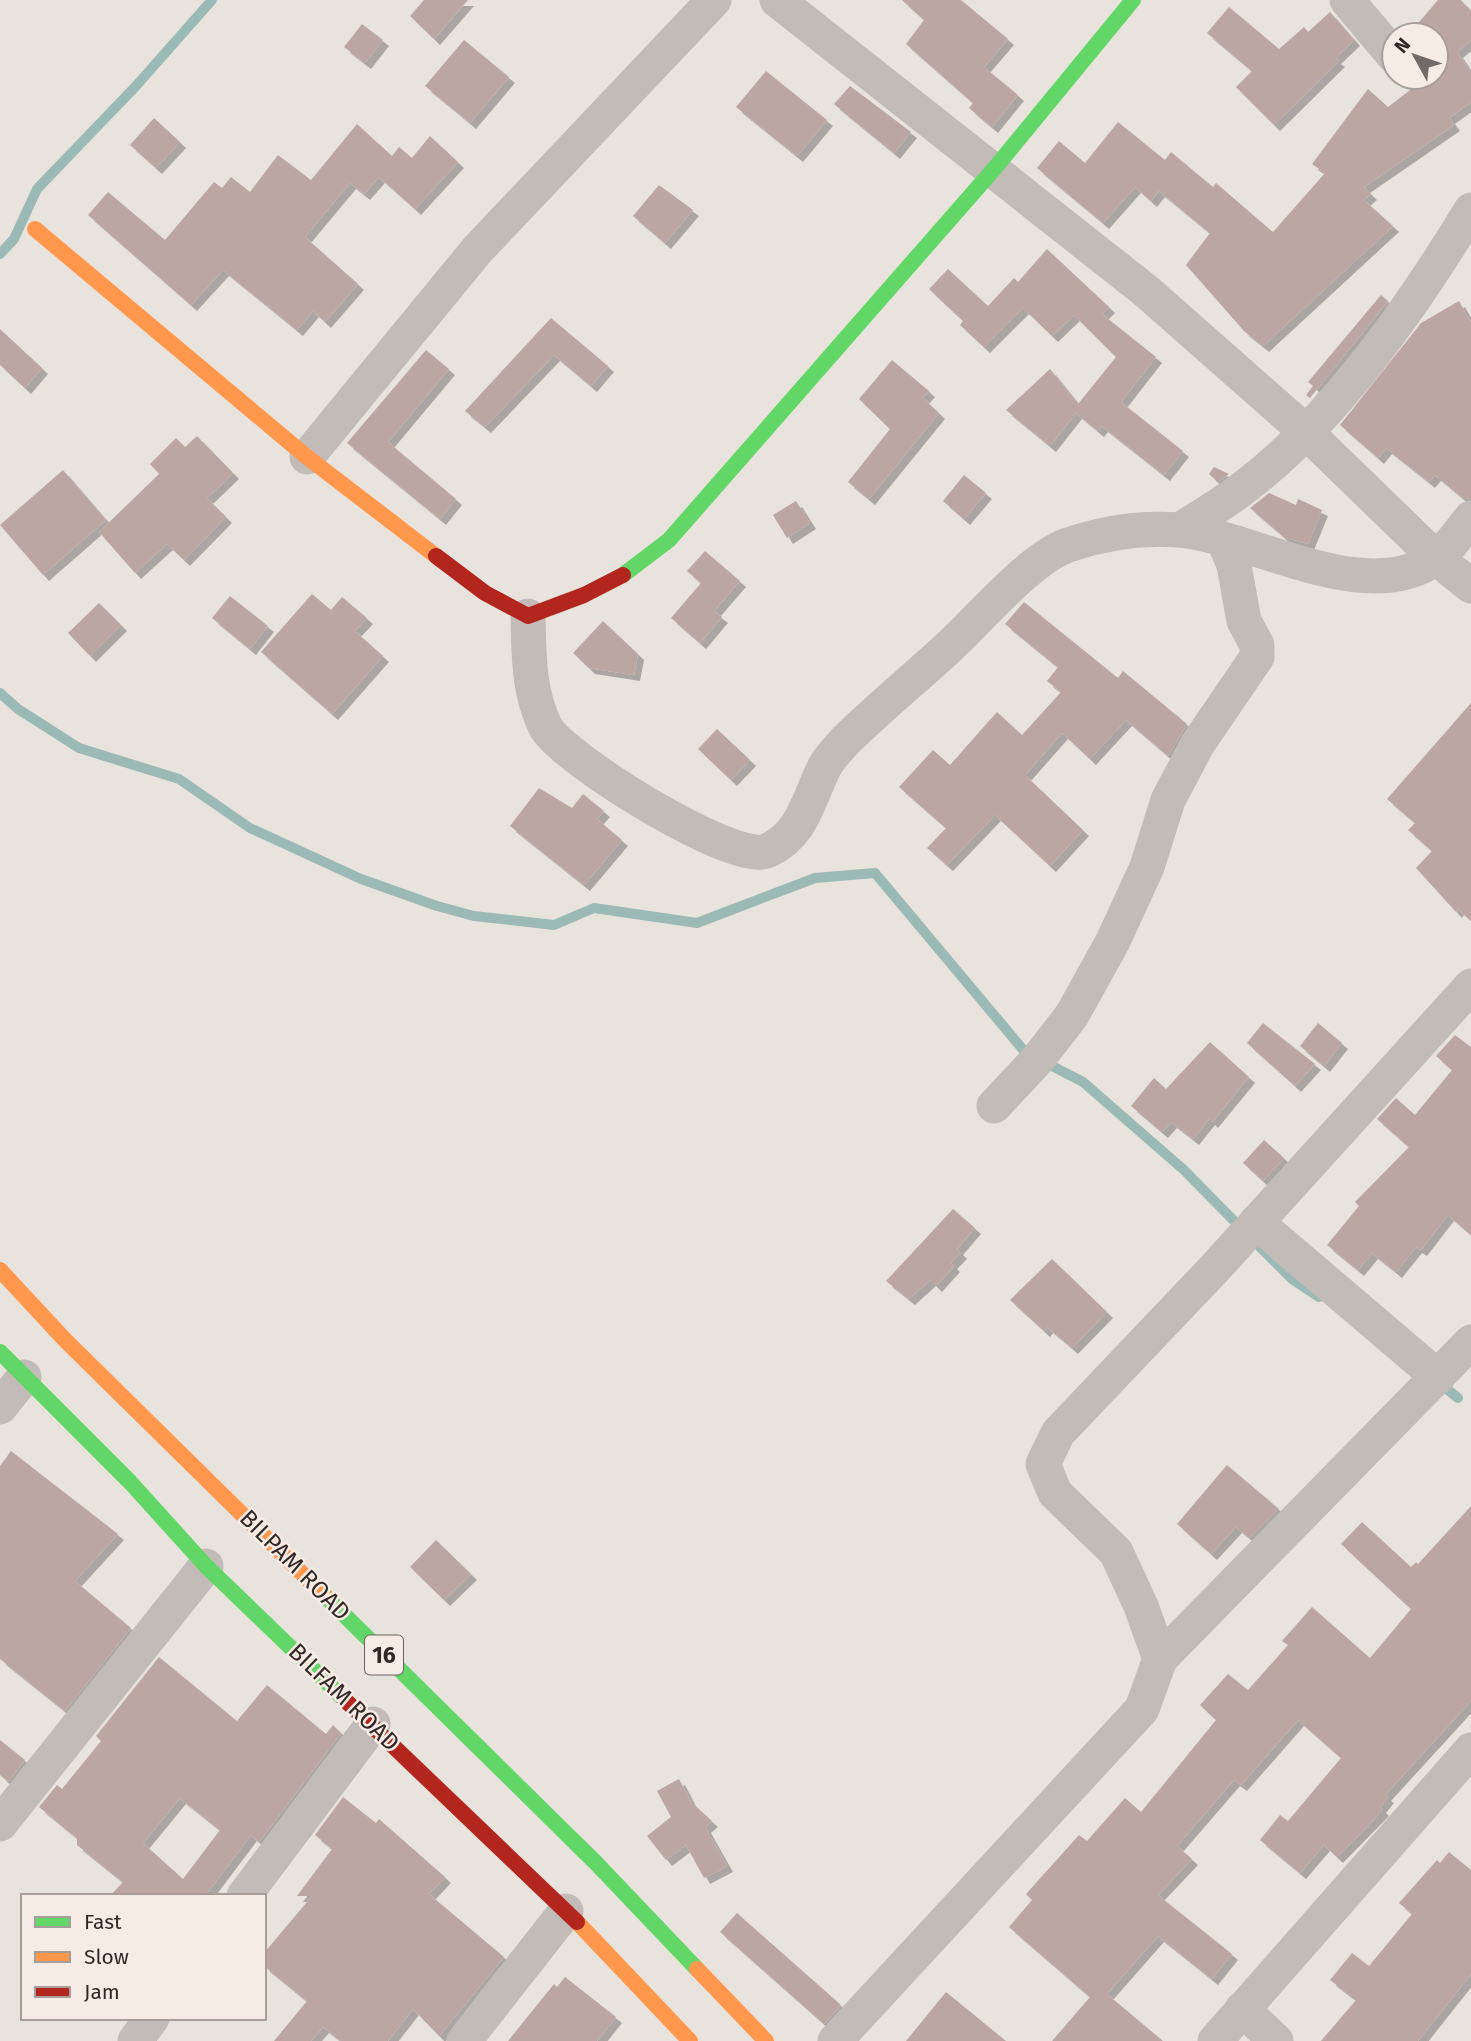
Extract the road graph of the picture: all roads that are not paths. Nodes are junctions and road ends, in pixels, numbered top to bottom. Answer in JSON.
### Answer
{"nodes":[{"id":1,"x":714,"y":0,"type":"edge"},
{"id":2,"x":777,"y":0,"type":"edge"},
{"id":3,"x":1133,"y":0,"type":"edge"},
{"id":4,"x":1347,"y":0,"type":"edge"},
{"id":5,"x":1380,"y":39,"type":"edge"},
{"id":6,"x":994,"y":169,"type":"junction"},
{"id":7,"x":1471,"y":210,"type":"edge"},
{"id":8,"x":35,"y":229,"type":"dead end"},
{"id":9,"x":1306,"y":432,"type":"junction"},
{"id":10,"x":307,"y":457,"type":"junction"},
{"id":11,"x":1471,"y":518,"type":"edge"},
{"id":12,"x":1180,"y":530,"type":"junction"},
{"id":13,"x":1223,"y":539,"type":"junction"},
{"id":14,"x":1436,"y":558,"type":"junction"},
{"id":15,"x":1471,"y":586,"type":"edge"},
{"id":16,"x":528,"y":616,"type":"junction"},
{"id":17,"x":1471,"y":986,"type":"edge"},
{"id":18,"x":994,"y":1106,"type":"dead end"},
{"id":19,"x":1256,"y":1222,"type":"junction"},
{"id":20,"x":0,"y":1270,"type":"edge"},
{"id":21,"x":1471,"y":1342,"type":"edge"},
{"id":22,"x":0,"y":1352,"type":"edge"},
{"id":23,"x":24,"y":1377,"type":"junction"},
{"id":24,"x":1438,"y":1377,"type":"junction"},
{"id":25,"x":0,"y":1407,"type":"edge"},
{"id":26,"x":206,"y":1566,"type":"junction"},
{"id":27,"x":1160,"y":1659,"type":"junction"},
{"id":28,"x":373,"y":1724,"type":"junction"},
{"id":29,"x":1471,"y":1750,"type":"edge"},
{"id":30,"x":0,"y":1824,"type":"edge"},
{"id":31,"x":246,"y":1894,"type":"edge"},
{"id":32,"x":566,"y":1911,"type":"junction"},
{"id":33,"x":1242,"y":2009,"type":"junction"},
{"id":34,"x":151,"y":2020,"type":"edge"},
{"id":35,"x":135,"y":2041,"type":"edge"},
{"id":36,"x":464,"y":2041,"type":"edge"},
{"id":37,"x":691,"y":2041,"type":"edge"},
{"id":38,"x":766,"y":2041,"type":"edge"},
{"id":39,"x":835,"y":2041,"type":"edge"},
{"id":40,"x":1215,"y":2041,"type":"edge"},
{"id":41,"x":1276,"y":2041,"type":"edge"}],
"edges":[{"from":1,"to":10,"type":"street"},
{"from":2,"to":6,"type":"street"},
{"from":3,"to":6,"type":"main road"},
{"from":4,"to":5,"type":"street"},
{"from":6,"to":9,"type":"street"},
{"from":6,"to":16,"type":"main road"},
{"from":7,"to":9,"type":"street"},
{"from":8,"to":10,"type":"main road"},
{"from":9,"to":12,"type":"street"},
{"from":9,"to":14,"type":"street"},
{"from":10,"to":16,"type":"main road"},
{"from":11,"to":14,"type":"street"},
{"from":12,"to":13,"type":"street"},
{"from":12,"to":16,"type":"street"},
{"from":13,"to":14,"type":"street"},
{"from":13,"to":18,"type":"street"},
{"from":14,"to":15,"type":"street"},
{"from":17,"to":19,"type":"street"},
{"from":19,"to":24,"type":"street"},
{"from":19,"to":27,"type":"street"},
{"from":20,"to":38,"type":"main road","name":"BILPAM ROAD","number":"16"},
{"from":21,"to":24,"type":"street"},
{"from":22,"to":23,"type":"main road","name":"BILFAM ROAD","number":"16"},
{"from":23,"to":25,"type":"street"},
{"from":23,"to":26,"type":"main road","name":"BILFAM ROAD","number":"16"},
{"from":24,"to":27,"type":"street"},
{"from":26,"to":28,"type":"main road","name":"BILFAM ROAD","number":"16"},
{"from":26,"to":30,"type":"street"},
{"from":27,"to":39,"type":"street"},
{"from":28,"to":31,"type":"street"},
{"from":28,"to":32,"type":"main road","name":"BILFAM ROAD","number":"16"},
{"from":29,"to":33,"type":"street"},
{"from":32,"to":36,"type":"street"},
{"from":32,"to":37,"type":"main road","name":"BILFAM ROAD","number":"16"},
{"from":33,"to":40,"type":"street"},
{"from":33,"to":41,"type":"street"},
{"from":34,"to":35,"type":"street"}]}
